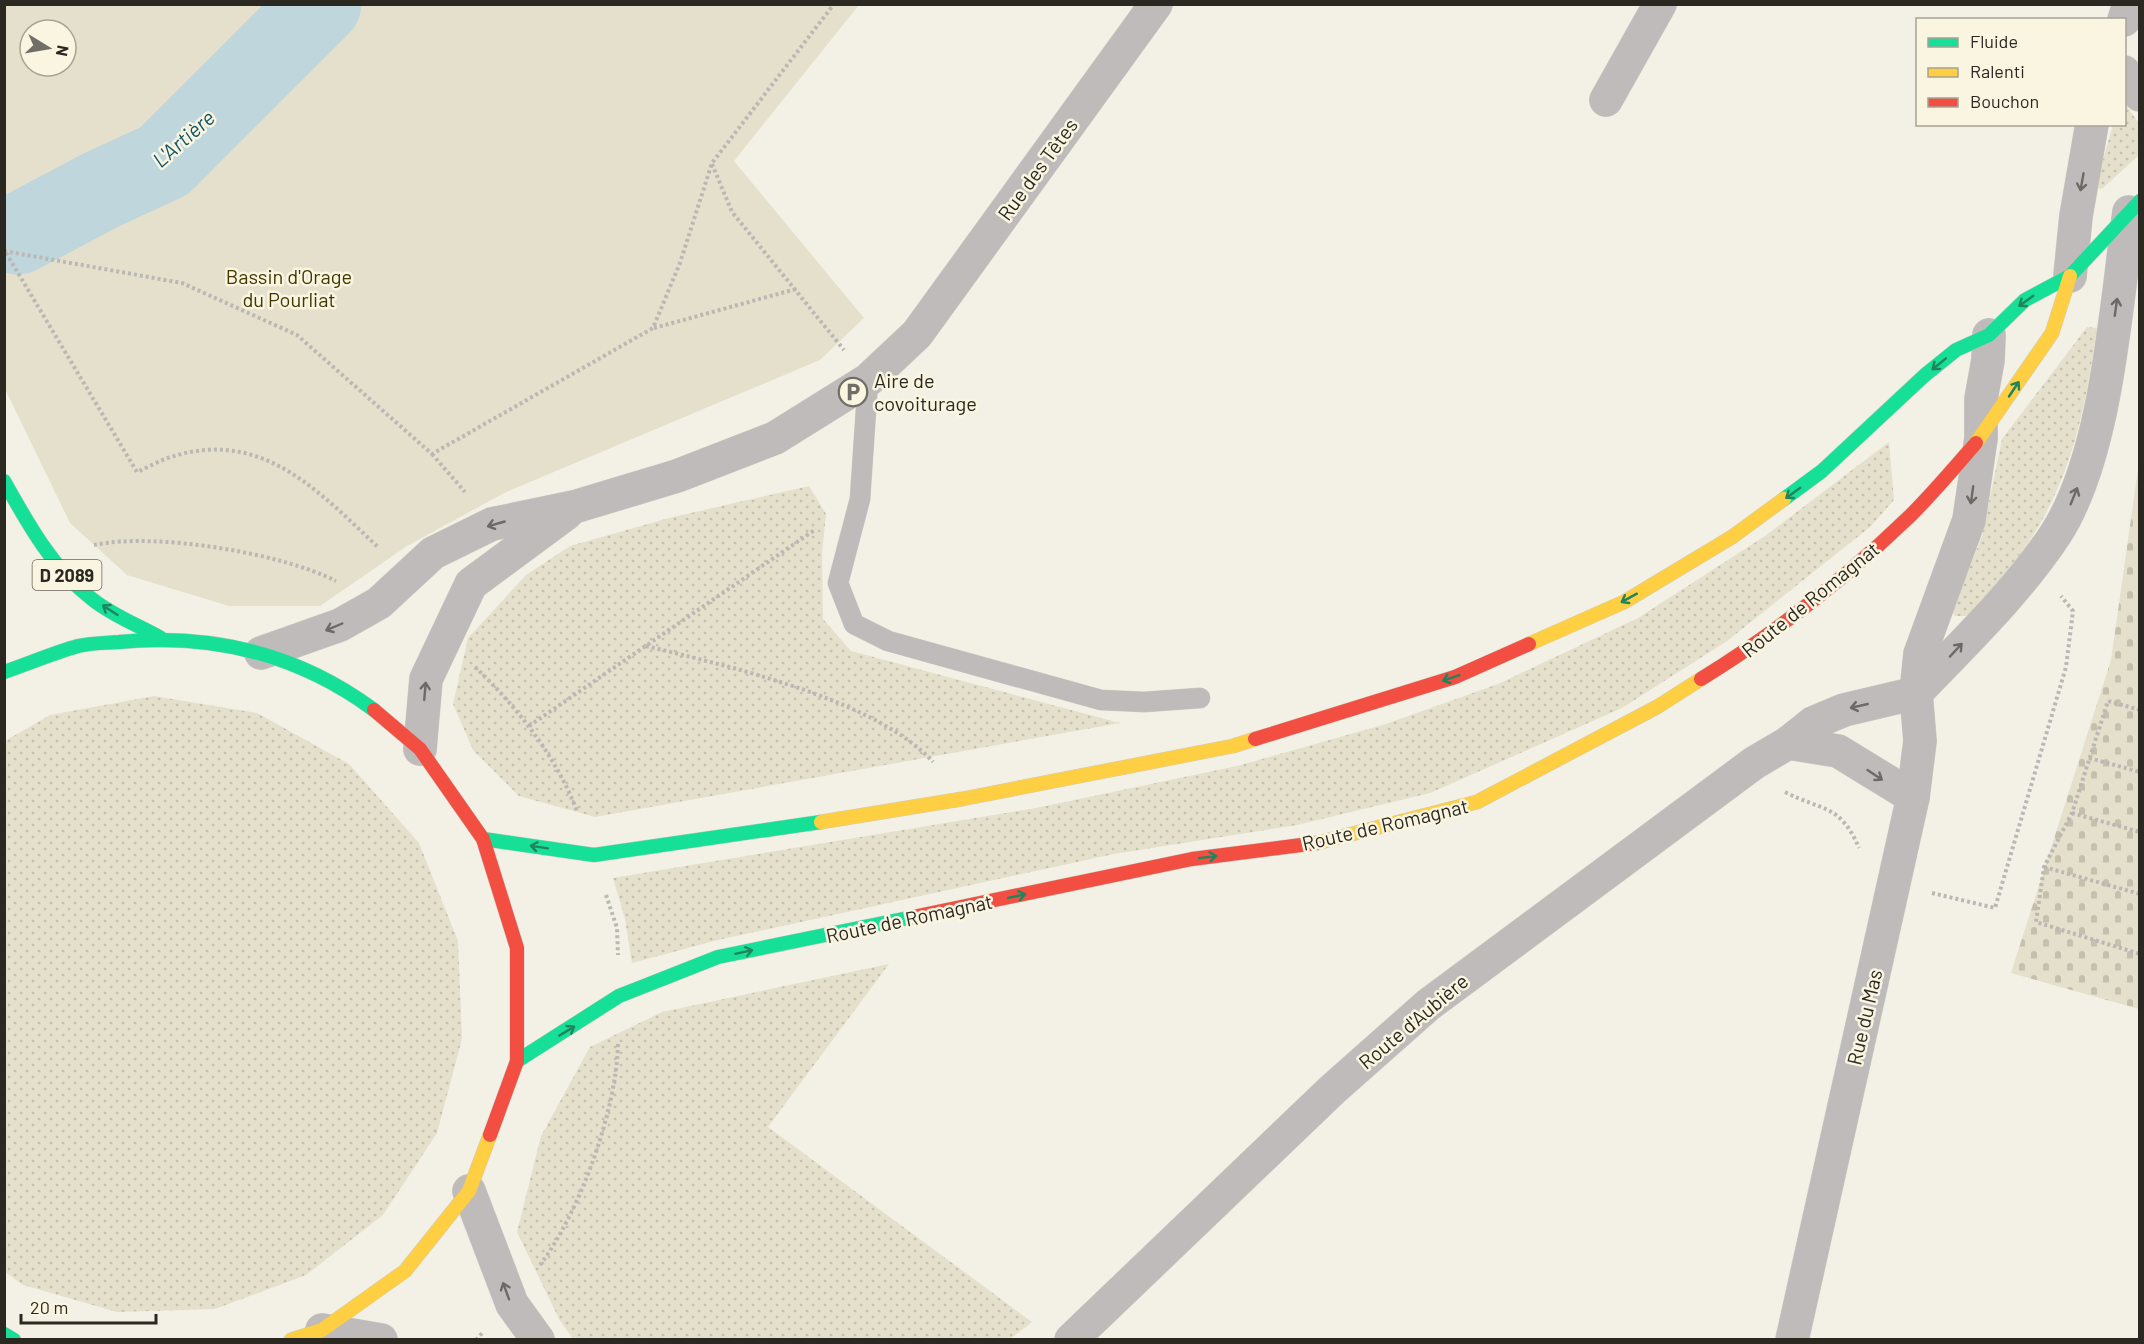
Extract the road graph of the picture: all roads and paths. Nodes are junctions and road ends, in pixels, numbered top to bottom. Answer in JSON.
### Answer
{"nodes":[{"id":1,"x":834,"y":4,"type":"edge"},
{"id":2,"x":1156,"y":4,"type":"edge"},
{"id":3,"x":1660,"y":4,"type":"edge"},
{"id":4,"x":2126,"y":76,"type":"edge"},
{"id":5,"x":2139,"y":95,"type":"edge"},
{"id":6,"x":1606,"y":100,"type":"dead end"},
{"id":7,"x":2092,"y":126,"type":"edge"},
{"id":8,"x":712,"y":163,"type":"junction"},
{"id":9,"x":2134,"y":207,"type":"edge"},
{"id":10,"x":5,"y":252,"type":"edge"},
{"id":11,"x":2070,"y":276,"type":"junction"},
{"id":12,"x":796,"y":289,"type":"junction"},
{"id":13,"x":653,"y":328,"type":"junction"},
{"id":14,"x":1989,"y":335,"type":"junction"},
{"id":15,"x":868,"y":380,"type":"junction"},
{"id":16,"x":1981,"y":438,"type":"junction"},
{"id":17,"x":432,"y":454,"type":"junction"},
{"id":18,"x":4,"y":481,"type":"edge"},
{"id":19,"x":860,"y":499,"type":"junction"},
{"id":20,"x":574,"y":507,"type":"junction"},
{"id":21,"x":492,"y":524,"type":"junction"},
{"id":22,"x":47,"y":555,"type":"junction"},
{"id":23,"x":2034,"y":564,"type":"junction"},
{"id":24,"x":409,"y":576,"type":"junction"},
{"id":25,"x":379,"y":603,"type":"junction"},
{"id":26,"x":161,"y":638,"type":"junction"},
{"id":27,"x":442,"y":641,"type":"junction"},
{"id":28,"x":646,"y":646,"type":"junction"},
{"id":29,"x":261,"y":653,"type":"junction"},
{"id":30,"x":4,"y":672,"type":"edge"},
{"id":31,"x":1916,"y":693,"type":"junction"},
{"id":32,"x":1200,"y":698,"type":"dead end"},
{"id":33,"x":2139,"y":710,"type":"edge"},
{"id":34,"x":529,"y":726,"type":"junction"},
{"id":35,"x":1788,"y":743,"type":"junction"},
{"id":36,"x":420,"y":750,"type":"junction"},
{"id":37,"x":2089,"y":758,"type":"junction"},
{"id":38,"x":1754,"y":763,"type":"junction"},
{"id":39,"x":938,"y":767,"type":"dead end"},
{"id":40,"x":2139,"y":772,"type":"edge"},
{"id":41,"x":1912,"y":797,"type":"junction"},
{"id":42,"x":2072,"y":813,"type":"junction"},
{"id":43,"x":580,"y":820,"type":"dead end"},
{"id":44,"x":2139,"y":832,"type":"edge"},
{"id":45,"x":483,"y":839,"type":"junction"},
{"id":46,"x":594,"y":855,"type":"junction"},
{"id":47,"x":1863,"y":857,"type":"dead end"},
{"id":48,"x":2044,"y":867,"type":"junction"},
{"id":49,"x":1925,"y":892,"type":"dead end"},
{"id":50,"x":2139,"y":894,"type":"edge"},
{"id":51,"x":2139,"y":954,"type":"edge"},
{"id":52,"x":619,"y":996,"type":"junction"},
{"id":53,"x":517,"y":1061,"type":"junction"},
{"id":54,"x":469,"y":1191,"type":"junction"},
{"id":55,"x":535,"y":1273,"type":"dead end"},
{"id":56,"x":322,"y":1330,"type":"junction"},
{"id":57,"x":4,"y":1334,"type":"edge"},
{"id":58,"x":14,"y":1340,"type":"edge"},
{"id":59,"x":291,"y":1340,"type":"edge"},
{"id":60,"x":381,"y":1340,"type":"edge"},
{"id":61,"x":538,"y":1340,"type":"edge"},
{"id":62,"x":1071,"y":1340,"type":"edge"},
{"id":63,"x":1792,"y":1340,"type":"edge"}],
"edges":[{"from":1,"to":8,"type":"path"},
{"from":2,"to":15,"type":"street","name":"Rue des Têtes"},
{"from":3,"to":6,"type":"street"},
{"from":4,"to":5,"type":"street"},
{"from":7,"to":11,"type":"street","one_way":true},
{"from":8,"to":12,"type":"path"},
{"from":8,"to":13,"type":"path"},
{"from":9,"to":11,"type":"main road","name":"Route de Romagnat"},
{"from":23,"to":9,"type":"street","one_way":true},
{"from":10,"to":17,"type":"path"},
{"from":10,"to":24,"type":"path"},
{"from":11,"to":14,"type":"main road","name":"Route de Romagnat","one_way":true},
{"from":16,"to":11,"type":"main road","name":"Route de Romagnat","one_way":true},
{"from":12,"to":13,"type":"path"},
{"from":12,"to":15,"type":"path"},
{"from":13,"to":17,"type":"path"},
{"from":14,"to":16,"type":"street","name":"Rue du Mas"},
{"from":14,"to":46,"type":"main road","name":"Route de Romagnat","one_way":true},
{"from":15,"to":19,"type":"lane"},
{"from":15,"to":20,"type":"street","name":"Rue des Têtes"},
{"from":16,"to":31,"type":"street","name":"Rue du Mas","one_way":true},
{"from":52,"to":16,"type":"main road","name":"Route de Romagnat","one_way":true},
{"from":17,"to":21,"type":"path"},
{"from":18,"to":22,"type":"main road","number":"D 2089"},
{"from":19,"to":28,"type":"path"},
{"from":19,"to":32,"type":"lane"},
{"from":20,"to":21,"type":"street","name":"Rue des Têtes","one_way":true},
{"from":20,"to":27,"type":"street"},
{"from":21,"to":24,"type":"street","name":"Rue des Têtes"},
{"from":22,"to":25,"type":"path"},
{"from":26,"to":22,"type":"main road","number":"D 2089","one_way":true},
{"from":31,"to":23,"type":"street","one_way":true},
{"from":23,"to":49,"type":"path"},
{"from":24,"to":25,"type":"street","name":"Rue des Têtes"},
{"from":25,"to":29,"type":"street","name":"Rue des Têtes","one_way":true},
{"from":26,"to":29,"type":"main road"},
{"from":26,"to":30,"type":"main road"},
{"from":27,"to":34,"type":"path"},
{"from":36,"to":27,"type":"street","one_way":true},
{"from":28,"to":34,"type":"path"},
{"from":28,"to":39,"type":"path"},
{"from":29,"to":36,"type":"main road"},
{"from":31,"to":35,"type":"street","name":"Route d'Aubière","one_way":true},
{"from":31,"to":41,"type":"street","name":"Rue du Mas"},
{"from":33,"to":37,"type":"path"},
{"from":34,"to":43,"type":"path"},
{"from":35,"to":38,"type":"street","name":"Route d'Aubière"},
{"from":35,"to":41,"type":"street","one_way":true},
{"from":36,"to":45,"type":"main road"},
{"from":37,"to":40,"type":"path"},
{"from":37,"to":42,"type":"path"},
{"from":38,"to":47,"type":"path"},
{"from":38,"to":62,"type":"street","name":"Route d'Aubière"},
{"from":41,"to":63,"type":"street","name":"Rue du Mas"},
{"from":42,"to":44,"type":"path"},
{"from":42,"to":48,"type":"path"},
{"from":46,"to":45,"type":"main road","name":"Route de Romagnat","one_way":true},
{"from":45,"to":53,"type":"main road"},
{"from":46,"to":52,"type":"path"},
{"from":48,"to":50,"type":"path"},
{"from":48,"to":51,"type":"path"},
{"from":53,"to":52,"type":"main road","name":"Route de Romagnat","one_way":true},
{"from":52,"to":55,"type":"path"},
{"from":53,"to":54,"type":"main road"},
{"from":54,"to":56,"type":"main road"},
{"from":61,"to":54,"type":"street","one_way":true},
{"from":56,"to":59,"type":"main road"},
{"from":56,"to":60,"type":"street"},
{"from":57,"to":58,"type":"main road"}]}
